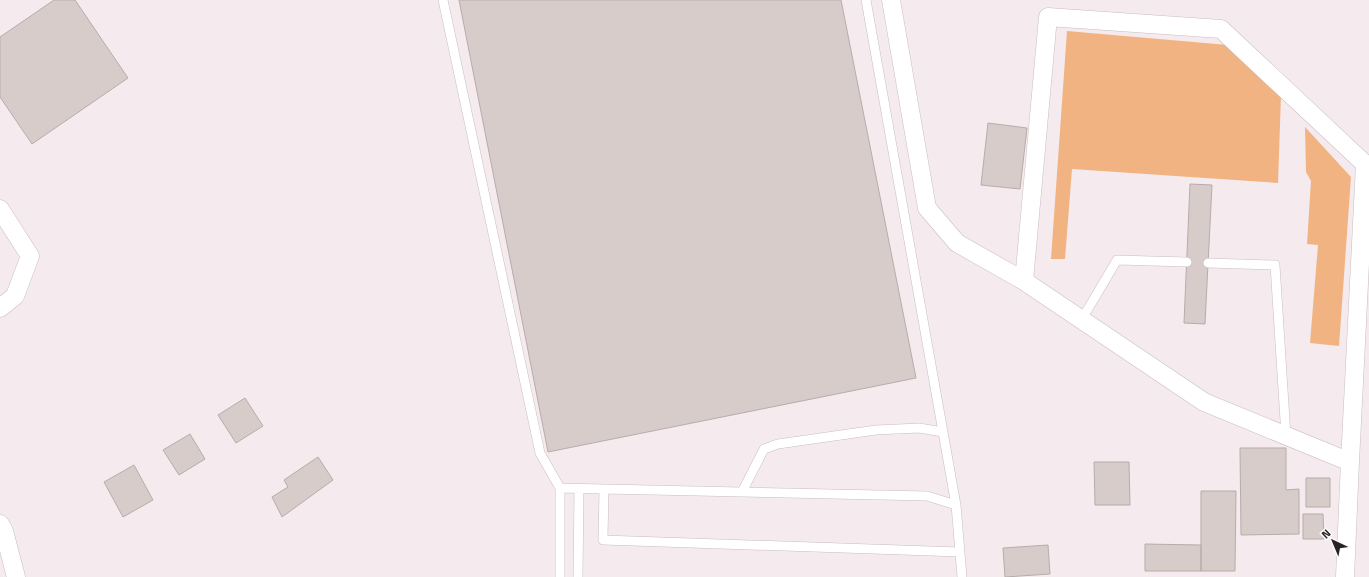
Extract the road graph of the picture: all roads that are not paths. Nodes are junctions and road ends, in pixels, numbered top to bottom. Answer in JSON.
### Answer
{"nodes":[{"id":1,"x":443,"y":0,"type":"edge"},
{"id":2,"x":866,"y":0,"type":"edge"},
{"id":3,"x":891,"y":0,"type":"edge"},
{"id":4,"x":0,"y":208,"type":"edge"},
{"id":5,"x":1187,"y":262,"type":"dead end"},
{"id":6,"x":1208,"y":263,"type":"dead end"},
{"id":7,"x":1024,"y":281,"type":"junction"},
{"id":8,"x":0,"y":308,"type":"edge"},
{"id":9,"x":1082,"y":320,"type":"junction"},
{"id":10,"x":943,"y":432,"type":"junction"},
{"id":11,"x":1286,"y":436,"type":"junction"},
{"id":12,"x":1350,"y":462,"type":"junction"},
{"id":13,"x":560,"y":488,"type":"junction"},
{"id":14,"x":579,"y":489,"type":"junction"},
{"id":15,"x":604,"y":489,"type":"junction"},
{"id":16,"x":742,"y":492,"type":"junction"},
{"id":17,"x":956,"y":505,"type":"junction"},
{"id":18,"x":0,"y":524,"type":"edge"},
{"id":19,"x":960,"y":552,"type":"junction"},
{"id":20,"x":16,"y":577,"type":"edge"},
{"id":21,"x":560,"y":577,"type":"edge"},
{"id":22,"x":578,"y":577,"type":"edge"},
{"id":23,"x":962,"y":577,"type":"edge"},
{"id":24,"x":1345,"y":577,"type":"edge"}],
"edges":[{"from":1,"to":13,"type":"lane"},
{"from":2,"to":10,"type":"lane"},
{"from":3,"to":7,"type":"street"},
{"from":4,"to":8,"type":"street"},
{"from":5,"to":9,"type":"lane"},
{"from":6,"to":11,"type":"lane"},
{"from":7,"to":9,"type":"street"},
{"from":7,"to":12,"type":"street"},
{"from":9,"to":11,"type":"street"},
{"from":10,"to":16,"type":"lane"},
{"from":10,"to":17,"type":"lane"},
{"from":11,"to":12,"type":"street"},
{"from":12,"to":24,"type":"street"},
{"from":13,"to":14,"type":"lane"},
{"from":13,"to":21,"type":"lane"},
{"from":14,"to":15,"type":"lane"},
{"from":14,"to":22,"type":"lane"},
{"from":15,"to":16,"type":"lane"},
{"from":15,"to":19,"type":"lane"},
{"from":16,"to":17,"type":"lane"},
{"from":17,"to":19,"type":"lane"},
{"from":18,"to":20,"type":"street"},
{"from":19,"to":23,"type":"lane"}]}
